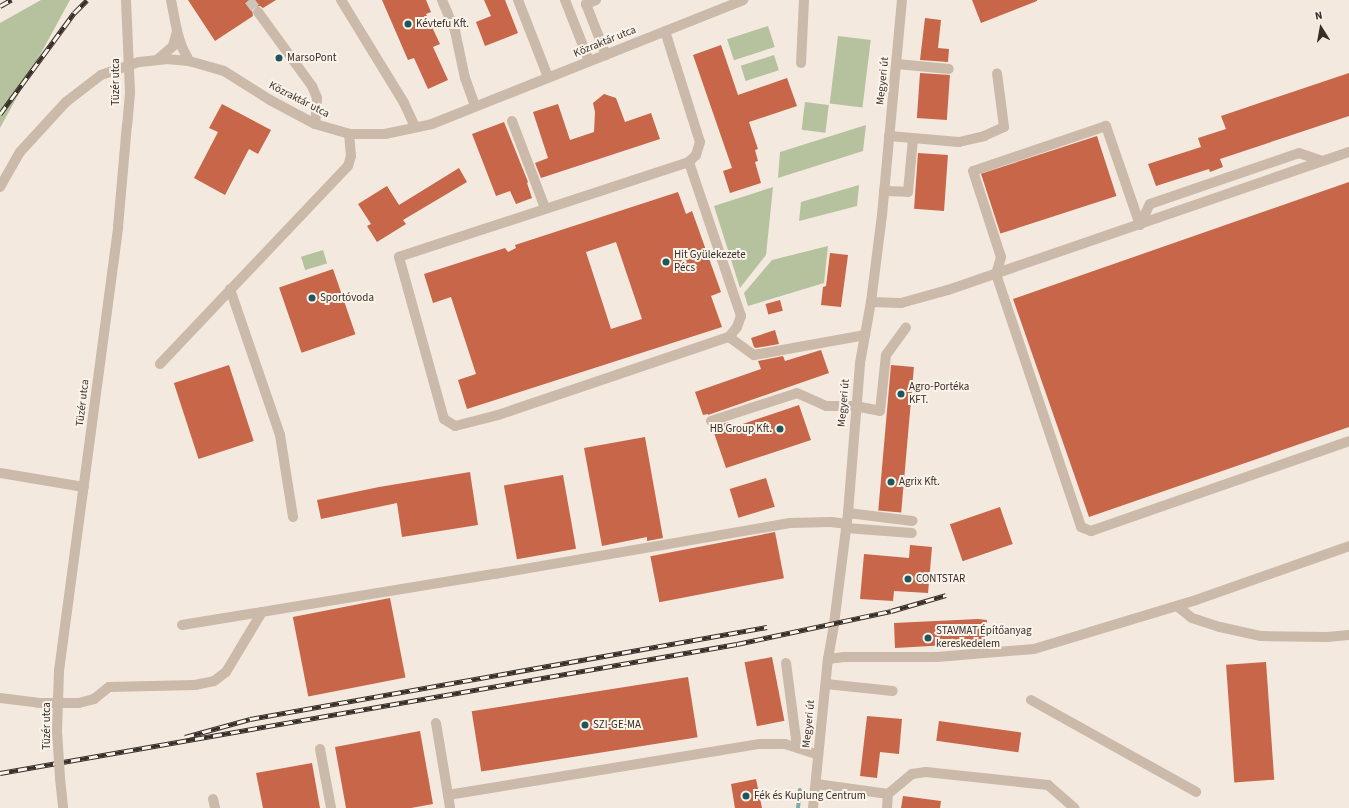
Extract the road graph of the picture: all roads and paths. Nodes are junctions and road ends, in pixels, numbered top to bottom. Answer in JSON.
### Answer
{"nodes":[{"id":1,"x":126,"y":0,"type":"edge"},
{"id":2,"x":171,"y":0,"type":"edge"},
{"id":3,"x":341,"y":0,"type":"edge"},
{"id":4,"x":442,"y":0,"type":"edge"},
{"id":5,"x":518,"y":0,"type":"edge"},
{"id":6,"x":565,"y":0,"type":"edge"},
{"id":7,"x":596,"y":0,"type":"edge"},
{"id":8,"x":804,"y":0,"type":"edge"},
{"id":9,"x":902,"y":0,"type":"edge"},
{"id":10,"x":740,"y":1,"type":"edge"},
{"id":11,"x":258,"y":12,"type":"tunnel mouth"},
{"id":12,"x":177,"y":31,"type":"junction"},
{"id":13,"x":665,"y":31,"type":"junction"},
{"id":14,"x":606,"y":55,"type":"junction"},
{"id":15,"x":157,"y":60,"type":"junction"},
{"id":16,"x":189,"y":61,"type":"junction"},
{"id":17,"x":590,"y":61,"type":"junction"},
{"id":18,"x":801,"y":62,"type":"dead end"},
{"id":19,"x":897,"y":64,"type":"junction"},
{"id":20,"x":949,"y":69,"type":"dead end"},
{"id":21,"x":997,"y":73,"type":"dead end"},
{"id":22,"x":548,"y":77,"type":"junction"},
{"id":23,"x":475,"y":106,"type":"junction"},
{"id":24,"x":512,"y":121,"type":"dead end"},
{"id":25,"x":315,"y":124,"type":"junction"},
{"id":26,"x":415,"y":127,"type":"junction"},
{"id":27,"x":349,"y":134,"type":"junction"},
{"id":28,"x":889,"y":136,"type":"junction"},
{"id":29,"x":912,"y":139,"type":"junction"},
{"id":30,"x":1349,"y":152,"type":"edge"},
{"id":31,"x":1322,"y":161,"type":"junction"},
{"id":32,"x":689,"y":162,"type":"junction"},
{"id":33,"x":0,"y":187,"type":"edge"},
{"id":34,"x":884,"y":191,"type":"junction"},
{"id":35,"x":546,"y":208,"type":"junction"},
{"id":36,"x":1140,"y":225,"type":"junction"},
{"id":37,"x":996,"y":274,"type":"junction"},
{"id":38,"x":230,"y":289,"type":"junction"},
{"id":39,"x":871,"y":302,"type":"junction"},
{"id":40,"x":906,"y":327,"type":"dead end"},
{"id":41,"x":865,"y":335,"type":"junction"},
{"id":42,"x":729,"y":337,"type":"junction"},
{"id":43,"x":160,"y":364,"type":"dead end"},
{"id":44,"x":855,"y":406,"type":"junction"},
{"id":45,"x":711,"y":421,"type":"dead end"},
{"id":46,"x":1349,"y":441,"type":"edge"},
{"id":47,"x":0,"y":473,"type":"edge"},
{"id":48,"x":84,"y":487,"type":"junction"},
{"id":49,"x":292,"y":517,"type":"dead end"},
{"id":50,"x":912,"y":521,"type":"dead end"},
{"id":51,"x":847,"y":522,"type":"junction"},
{"id":52,"x":912,"y":532,"type":"dead end"},
{"id":53,"x":1349,"y":546,"type":"edge"},
{"id":54,"x":1177,"y":606,"type":"junction"},
{"id":55,"x":262,"y":612,"type":"junction"},
{"id":56,"x":182,"y":625,"type":"dead end"},
{"id":57,"x":1349,"y":635,"type":"edge"},
{"id":58,"x":828,"y":659,"type":"junction"},
{"id":59,"x":786,"y":663,"type":"dead end"},
{"id":60,"x":826,"y":684,"type":"junction"},
{"id":61,"x":893,"y":691,"type":"dead end"},
{"id":62,"x":0,"y":698,"type":"edge"},
{"id":63,"x":1031,"y":700,"type":"dead end"},
{"id":64,"x":436,"y":723,"type":"dead end"},
{"id":65,"x":797,"y":746,"type":"junction"},
{"id":66,"x":320,"y":749,"type":"dead end"},
{"id":67,"x":818,"y":755,"type":"junction"},
{"id":68,"x":816,"y":784,"type":"junction"},
{"id":69,"x":1196,"y":792,"type":"dead end"},
{"id":70,"x":888,"y":794,"type":"junction"},
{"id":71,"x":448,"y":795,"type":"junction"},
{"id":72,"x":63,"y":808,"type":"edge"},
{"id":73,"x":330,"y":808,"type":"edge"},
{"id":74,"x":450,"y":808,"type":"edge"},
{"id":75,"x":813,"y":808,"type":"edge"},
{"id":76,"x":887,"y":808,"type":"edge"},
{"id":77,"x":1074,"y":808,"type":"edge"}],
"edges":[{"from":1,"to":48,"type":"street","name":"Tüzér utca","bridge":true},
{"from":2,"to":12,"type":"street"},
{"from":3,"to":26,"type":"street"},
{"from":4,"to":23,"type":"street"},
{"from":5,"to":22,"type":"street"},
{"from":6,"to":17,"type":"street"},
{"from":7,"to":14,"type":"street"},
{"from":8,"to":18,"type":"street"},
{"from":9,"to":19,"type":"street","name":"Megyeri út"},
{"from":10,"to":13,"type":"street","name":"Közraktár utca"},
{"from":11,"to":25,"type":"street"},
{"from":12,"to":15,"type":"street"},
{"from":12,"to":16,"type":"street"},
{"from":13,"to":14,"type":"street","name":"Közraktár utca"},
{"from":13,"to":32,"type":"street"},
{"from":14,"to":17,"type":"street","name":"Közraktár utca"},
{"from":15,"to":16,"type":"street","name":"Közraktár utca"},
{"from":15,"to":33,"type":"street","name":"Közraktár utca"},
{"from":16,"to":25,"type":"street","name":"Közraktár utca"},
{"from":17,"to":22,"type":"street","name":"Közraktár utca"},
{"from":19,"to":20,"type":"street"},
{"from":19,"to":28,"type":"street","name":"Megyeri út"},
{"from":21,"to":29,"type":"street"},
{"from":22,"to":23,"type":"street","name":"Közraktár utca"},
{"from":23,"to":26,"type":"street","name":"Közraktár utca"},
{"from":24,"to":35,"type":"street"},
{"from":25,"to":27,"type":"street","name":"Közraktár utca"},
{"from":26,"to":27,"type":"street","name":"Közraktár utca"},
{"from":27,"to":38,"type":"street"},
{"from":28,"to":29,"type":"street"},
{"from":28,"to":34,"type":"street","name":"Megyeri út"},
{"from":29,"to":34,"type":"street"},
{"from":30,"to":31,"type":"street"},
{"from":31,"to":36,"type":"street"},
{"from":31,"to":36,"type":"street"},
{"from":32,"to":35,"type":"street"},
{"from":32,"to":42,"type":"street"},
{"from":34,"to":39,"type":"street","name":"Megyeri út"},
{"from":35,"to":42,"type":"street"},
{"from":36,"to":37,"type":"street"},
{"from":36,"to":37,"type":"street"},
{"from":37,"to":39,"type":"street"},
{"from":37,"to":46,"type":"street"},
{"from":38,"to":43,"type":"street"},
{"from":38,"to":49,"type":"street"},
{"from":39,"to":41,"type":"street","name":"Megyeri út"},
{"from":40,"to":44,"type":"street"},
{"from":41,"to":42,"type":"street"},
{"from":41,"to":44,"type":"street","name":"Megyeri út"},
{"from":44,"to":45,"type":"street"},
{"from":44,"to":51,"type":"street","name":"Megyeri út"},
{"from":47,"to":48,"type":"street"},
{"from":48,"to":72,"type":"street","name":"Tüzér utca","bridge":true},
{"from":50,"to":51,"type":"street"},
{"from":51,"to":52,"type":"street"},
{"from":51,"to":55,"type":"street"},
{"from":51,"to":58,"type":"street","name":"Megyeri út"},
{"from":53,"to":54,"type":"street"},
{"from":54,"to":57,"type":"street"},
{"from":54,"to":58,"type":"street"},
{"from":55,"to":56,"type":"street"},
{"from":55,"to":62,"type":"street"},
{"from":58,"to":60,"type":"street","name":"Megyeri út"},
{"from":59,"to":65,"type":"street"},
{"from":60,"to":61,"type":"street"},
{"from":60,"to":67,"type":"street","name":"Megyeri út"},
{"from":63,"to":69,"type":"street"},
{"from":64,"to":71,"type":"street"},
{"from":65,"to":67,"type":"street"},
{"from":65,"to":71,"type":"street"},
{"from":66,"to":73,"type":"street"},
{"from":67,"to":68,"type":"street","name":"Megyeri út"},
{"from":68,"to":70,"type":"street"},
{"from":68,"to":75,"type":"street","name":"Megyeri út"},
{"from":70,"to":76,"type":"street"},
{"from":70,"to":77,"type":"street"},
{"from":71,"to":74,"type":"street"}]}
